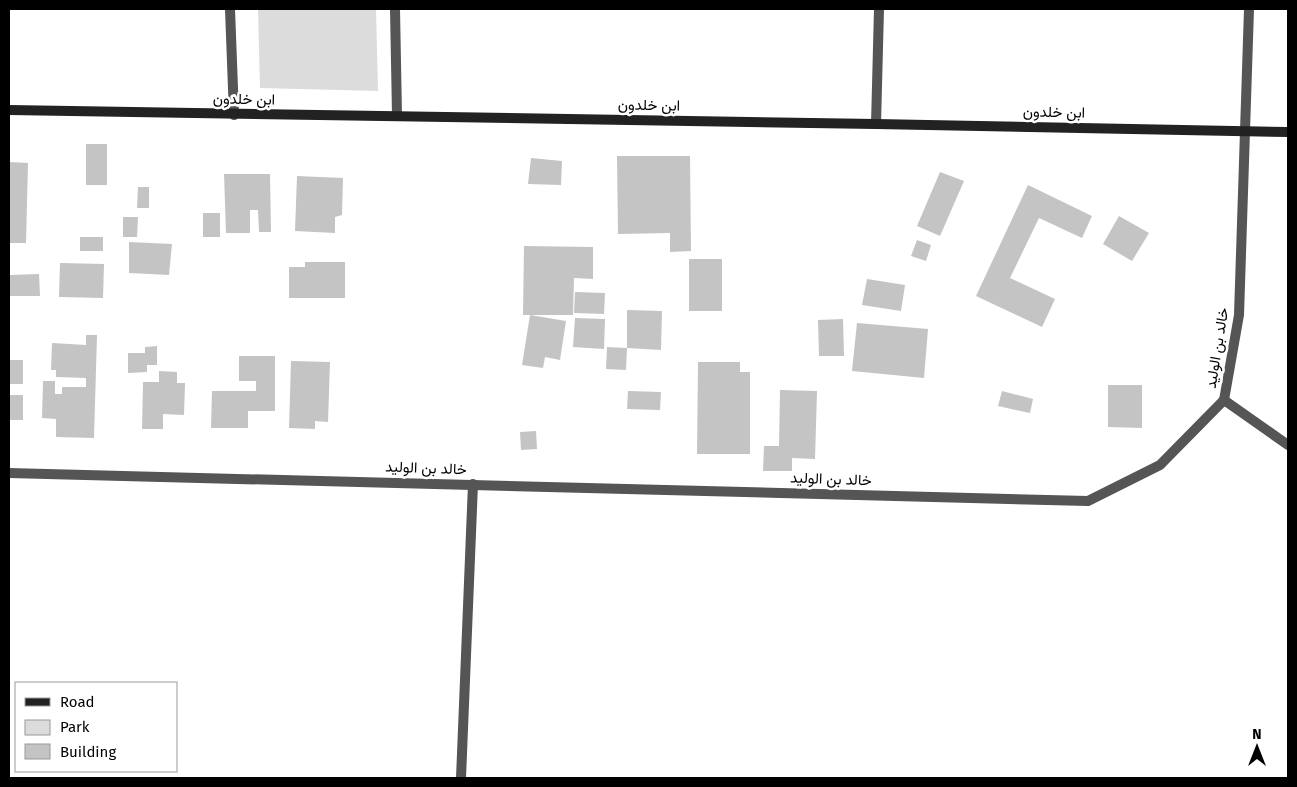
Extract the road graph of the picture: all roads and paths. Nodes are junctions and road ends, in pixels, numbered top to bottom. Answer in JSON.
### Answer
{"nodes":[{"id":1,"x":230,"y":9,"type":"edge"},
{"id":2,"x":395,"y":9,"type":"edge"},
{"id":3,"x":879,"y":9,"type":"edge"},
{"id":4,"x":1249,"y":9,"type":"edge"},
{"id":5,"x":9,"y":110,"type":"edge"},
{"id":6,"x":234,"y":114,"type":"junction"},
{"id":7,"x":397,"y":115,"type":"junction"},
{"id":8,"x":876,"y":124,"type":"junction"},
{"id":9,"x":1246,"y":131,"type":"junction"},
{"id":10,"x":1288,"y":132,"type":"edge"},
{"id":11,"x":1224,"y":400,"type":"junction"},
{"id":12,"x":1288,"y":445,"type":"edge"},
{"id":13,"x":9,"y":473,"type":"edge"},
{"id":14,"x":473,"y":484,"type":"junction"},
{"id":15,"x":461,"y":778,"type":"edge"}],
"edges":[{"from":1,"to":6,"type":"street"},
{"from":2,"to":7,"type":"street"},
{"from":3,"to":8,"type":"street"},
{"from":4,"to":9,"type":"street","name":"خالد بن الوليد"},
{"from":5,"to":6,"type":"street","name":"ابن خلدون"},
{"from":6,"to":7,"type":"street","name":"ابن خلدون"},
{"from":7,"to":8,"type":"street","name":"ابن خلدون"},
{"from":8,"to":9,"type":"street","name":"ابن خلدون"},
{"from":9,"to":10,"type":"street","name":"ابن خلدون"},
{"from":9,"to":11,"type":"street","name":"خالد بن الوليد"},
{"from":11,"to":12,"type":"street"},
{"from":11,"to":14,"type":"street","name":"خالد بن الوليد"},
{"from":13,"to":14,"type":"street","name":"خالد بن الوليد"},
{"from":14,"to":15,"type":"street"}]}
